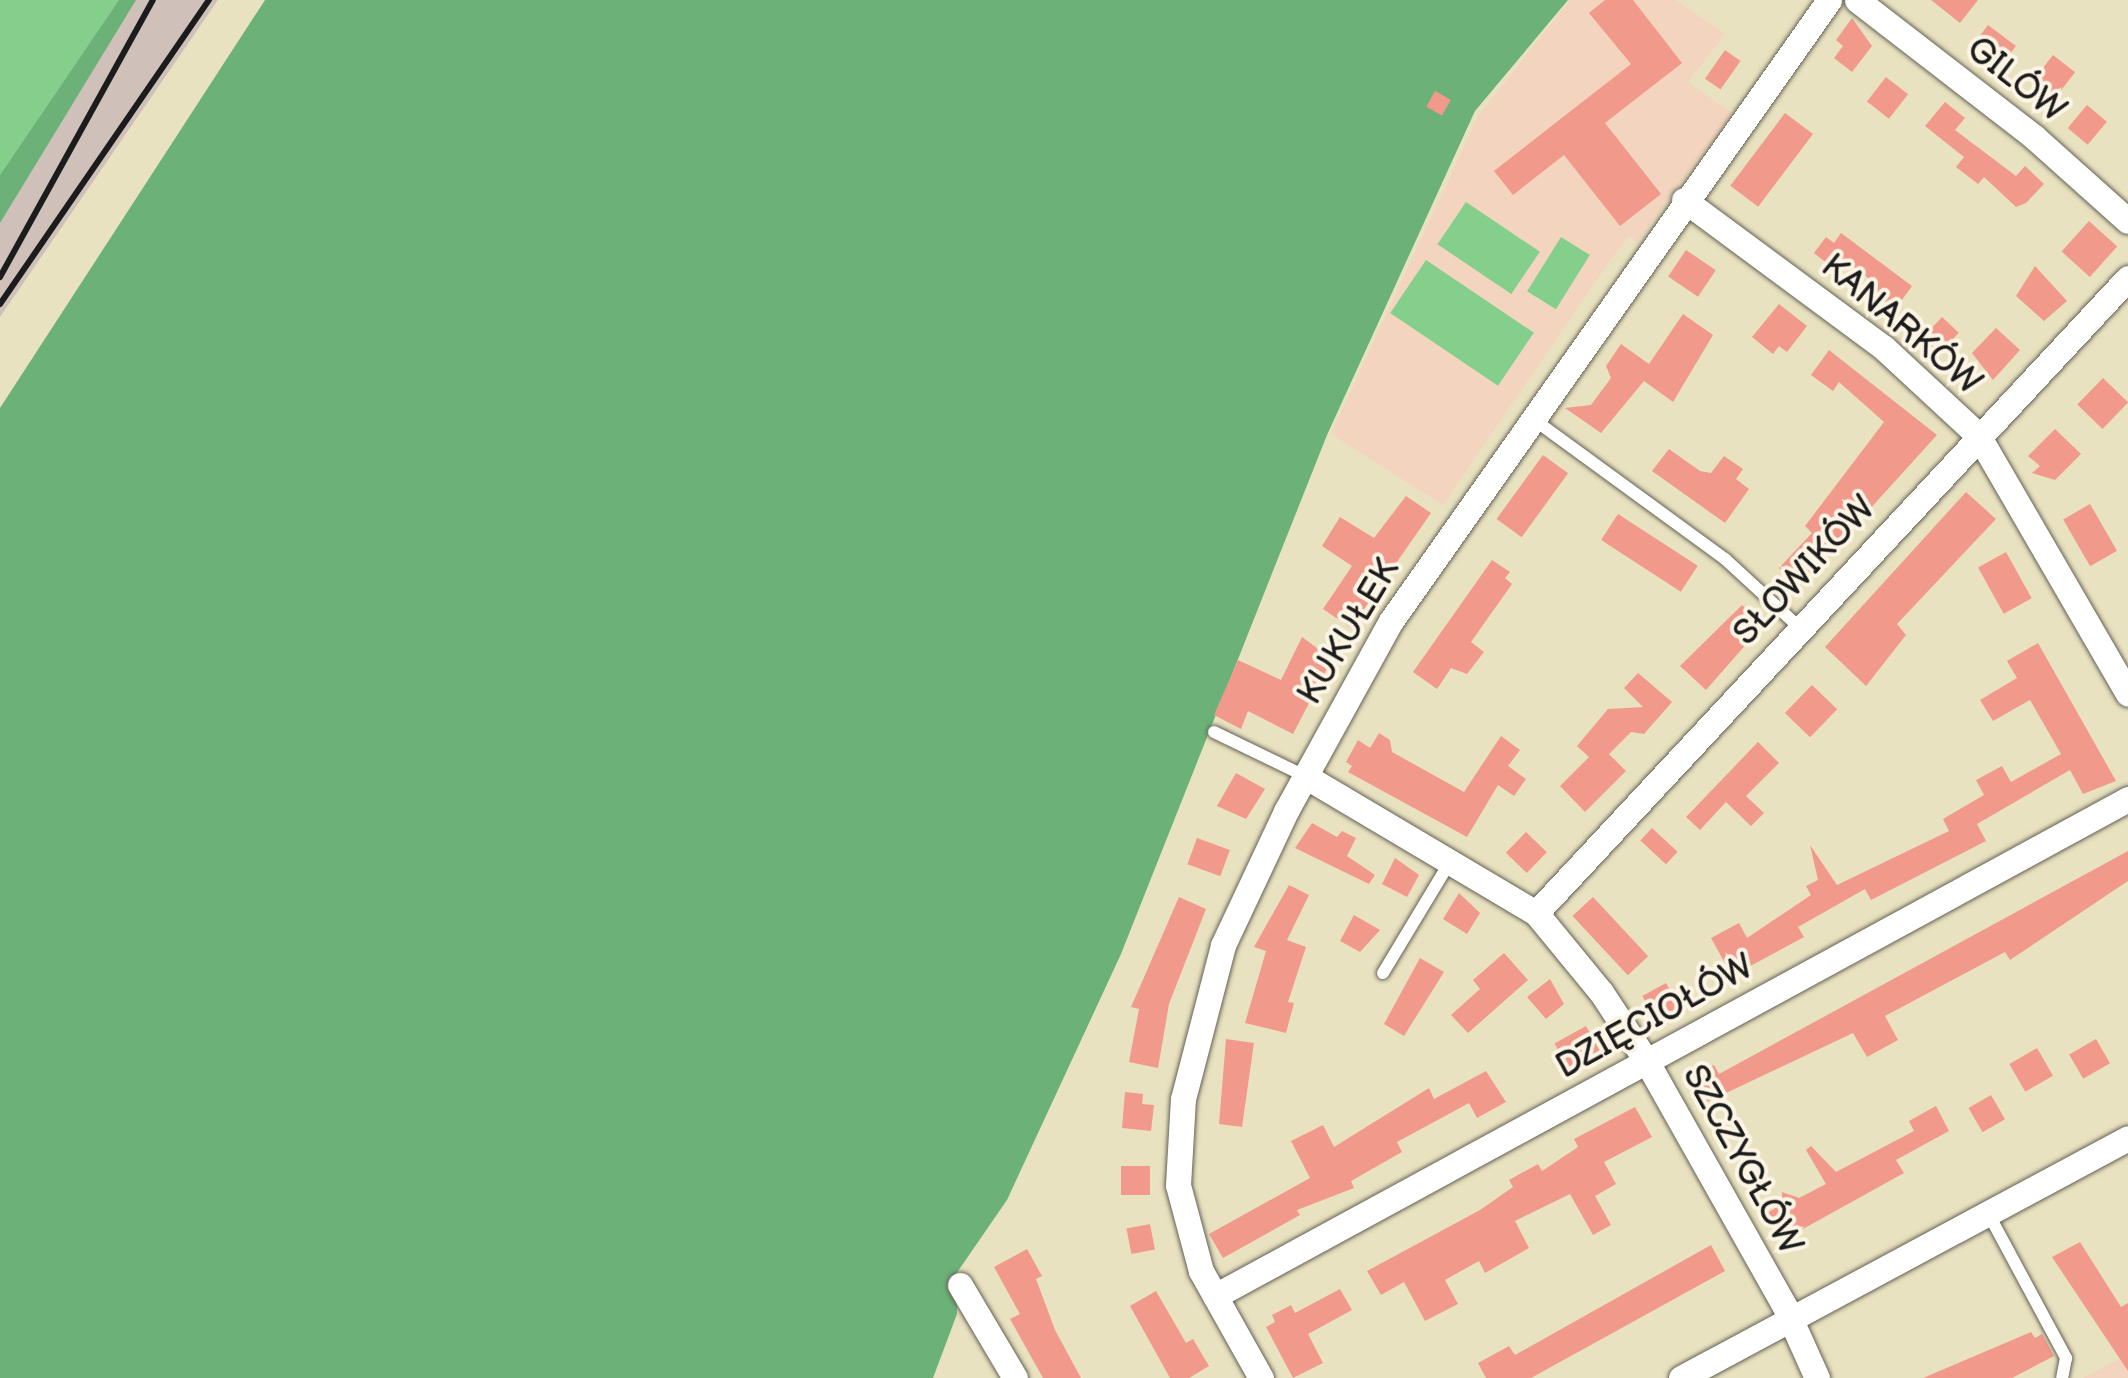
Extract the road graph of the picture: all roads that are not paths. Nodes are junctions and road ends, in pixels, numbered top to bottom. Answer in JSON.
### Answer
{"nodes":[{"id":1,"x":1829,"y":0,"type":"edge"},
{"id":2,"x":1857,"y":0,"type":"edge"},
{"id":3,"x":1684,"y":200,"type":"junction"},
{"id":4,"x":2128,"y":220,"type":"edge"},
{"id":5,"x":2128,"y":278,"type":"edge"},
{"id":6,"x":1533,"y":419,"type":"junction"},
{"id":7,"x":1978,"y":435,"type":"junction"},
{"id":8,"x":1800,"y":628,"type":"junction"},
{"id":9,"x":2128,"y":694,"type":"edge"},
{"id":10,"x":1214,"y":732,"type":"dead end"},
{"id":11,"x":1305,"y":776,"type":"junction"},
{"id":12,"x":2128,"y":799,"type":"edge"},
{"id":13,"x":1450,"y":862,"type":"junction"},
{"id":14,"x":1536,"y":913,"type":"junction"},
{"id":15,"x":1383,"y":974,"type":"dead end"},
{"id":16,"x":1647,"y":1062,"type":"junction"},
{"id":17,"x":2128,"y":1138,"type":"edge"},
{"id":18,"x":1988,"y":1214,"type":"junction"},
{"id":19,"x":960,"y":1284,"type":"dead end"},
{"id":20,"x":1215,"y":1296,"type":"junction"},
{"id":21,"x":1788,"y":1320,"type":"junction"},
{"id":22,"x":1014,"y":1378,"type":"edge"},
{"id":23,"x":1261,"y":1378,"type":"edge"},
{"id":24,"x":1681,"y":1378,"type":"edge"},
{"id":25,"x":1817,"y":1378,"type":"edge"},
{"id":26,"x":2062,"y":1378,"type":"edge"}],
"edges":[{"from":1,"to":3,"type":"street","name":"KUKUŁEK"},
{"from":2,"to":4,"type":"street","name":"GILÓW"},
{"from":3,"to":6,"type":"street","name":"KUKUŁEK"},
{"from":3,"to":7,"type":"street","name":"KANARKÓW"},
{"from":5,"to":7,"type":"street","name":"SŁOWIKÓW"},
{"from":6,"to":8,"type":"lane"},
{"from":6,"to":11,"type":"street","name":"KUKUŁEK"},
{"from":7,"to":8,"type":"street","name":"SŁOWIKÓW"},
{"from":7,"to":9,"type":"street","name":"KANARKÓW"},
{"from":8,"to":14,"type":"street","name":"SŁOWIKÓW"},
{"from":10,"to":11,"type":"lane"},
{"from":11,"to":13,"type":"street","name":"SZCZYGŁÓW"},
{"from":11,"to":20,"type":"street","name":"KUKUŁEK"},
{"from":12,"to":16,"type":"street","name":"DZIĘCIOŁÓW"},
{"from":13,"to":14,"type":"street","name":"SZCZYGŁÓW"},
{"from":13,"to":15,"type":"lane"},
{"from":14,"to":16,"type":"street","name":"SZCZYGŁÓW"},
{"from":16,"to":20,"type":"street","name":"DZIĘCIOŁÓW"},
{"from":16,"to":21,"type":"street","name":"SZCZYGŁÓW"},
{"from":17,"to":18,"type":"street"},
{"from":18,"to":21,"type":"street"},
{"from":18,"to":26,"type":"lane"},
{"from":19,"to":22,"type":"street"},
{"from":20,"to":23,"type":"street","name":"KUKUŁEK"},
{"from":21,"to":24,"type":"street"},
{"from":21,"to":25,"type":"street","name":"SZCZYGŁÓW"}]}
